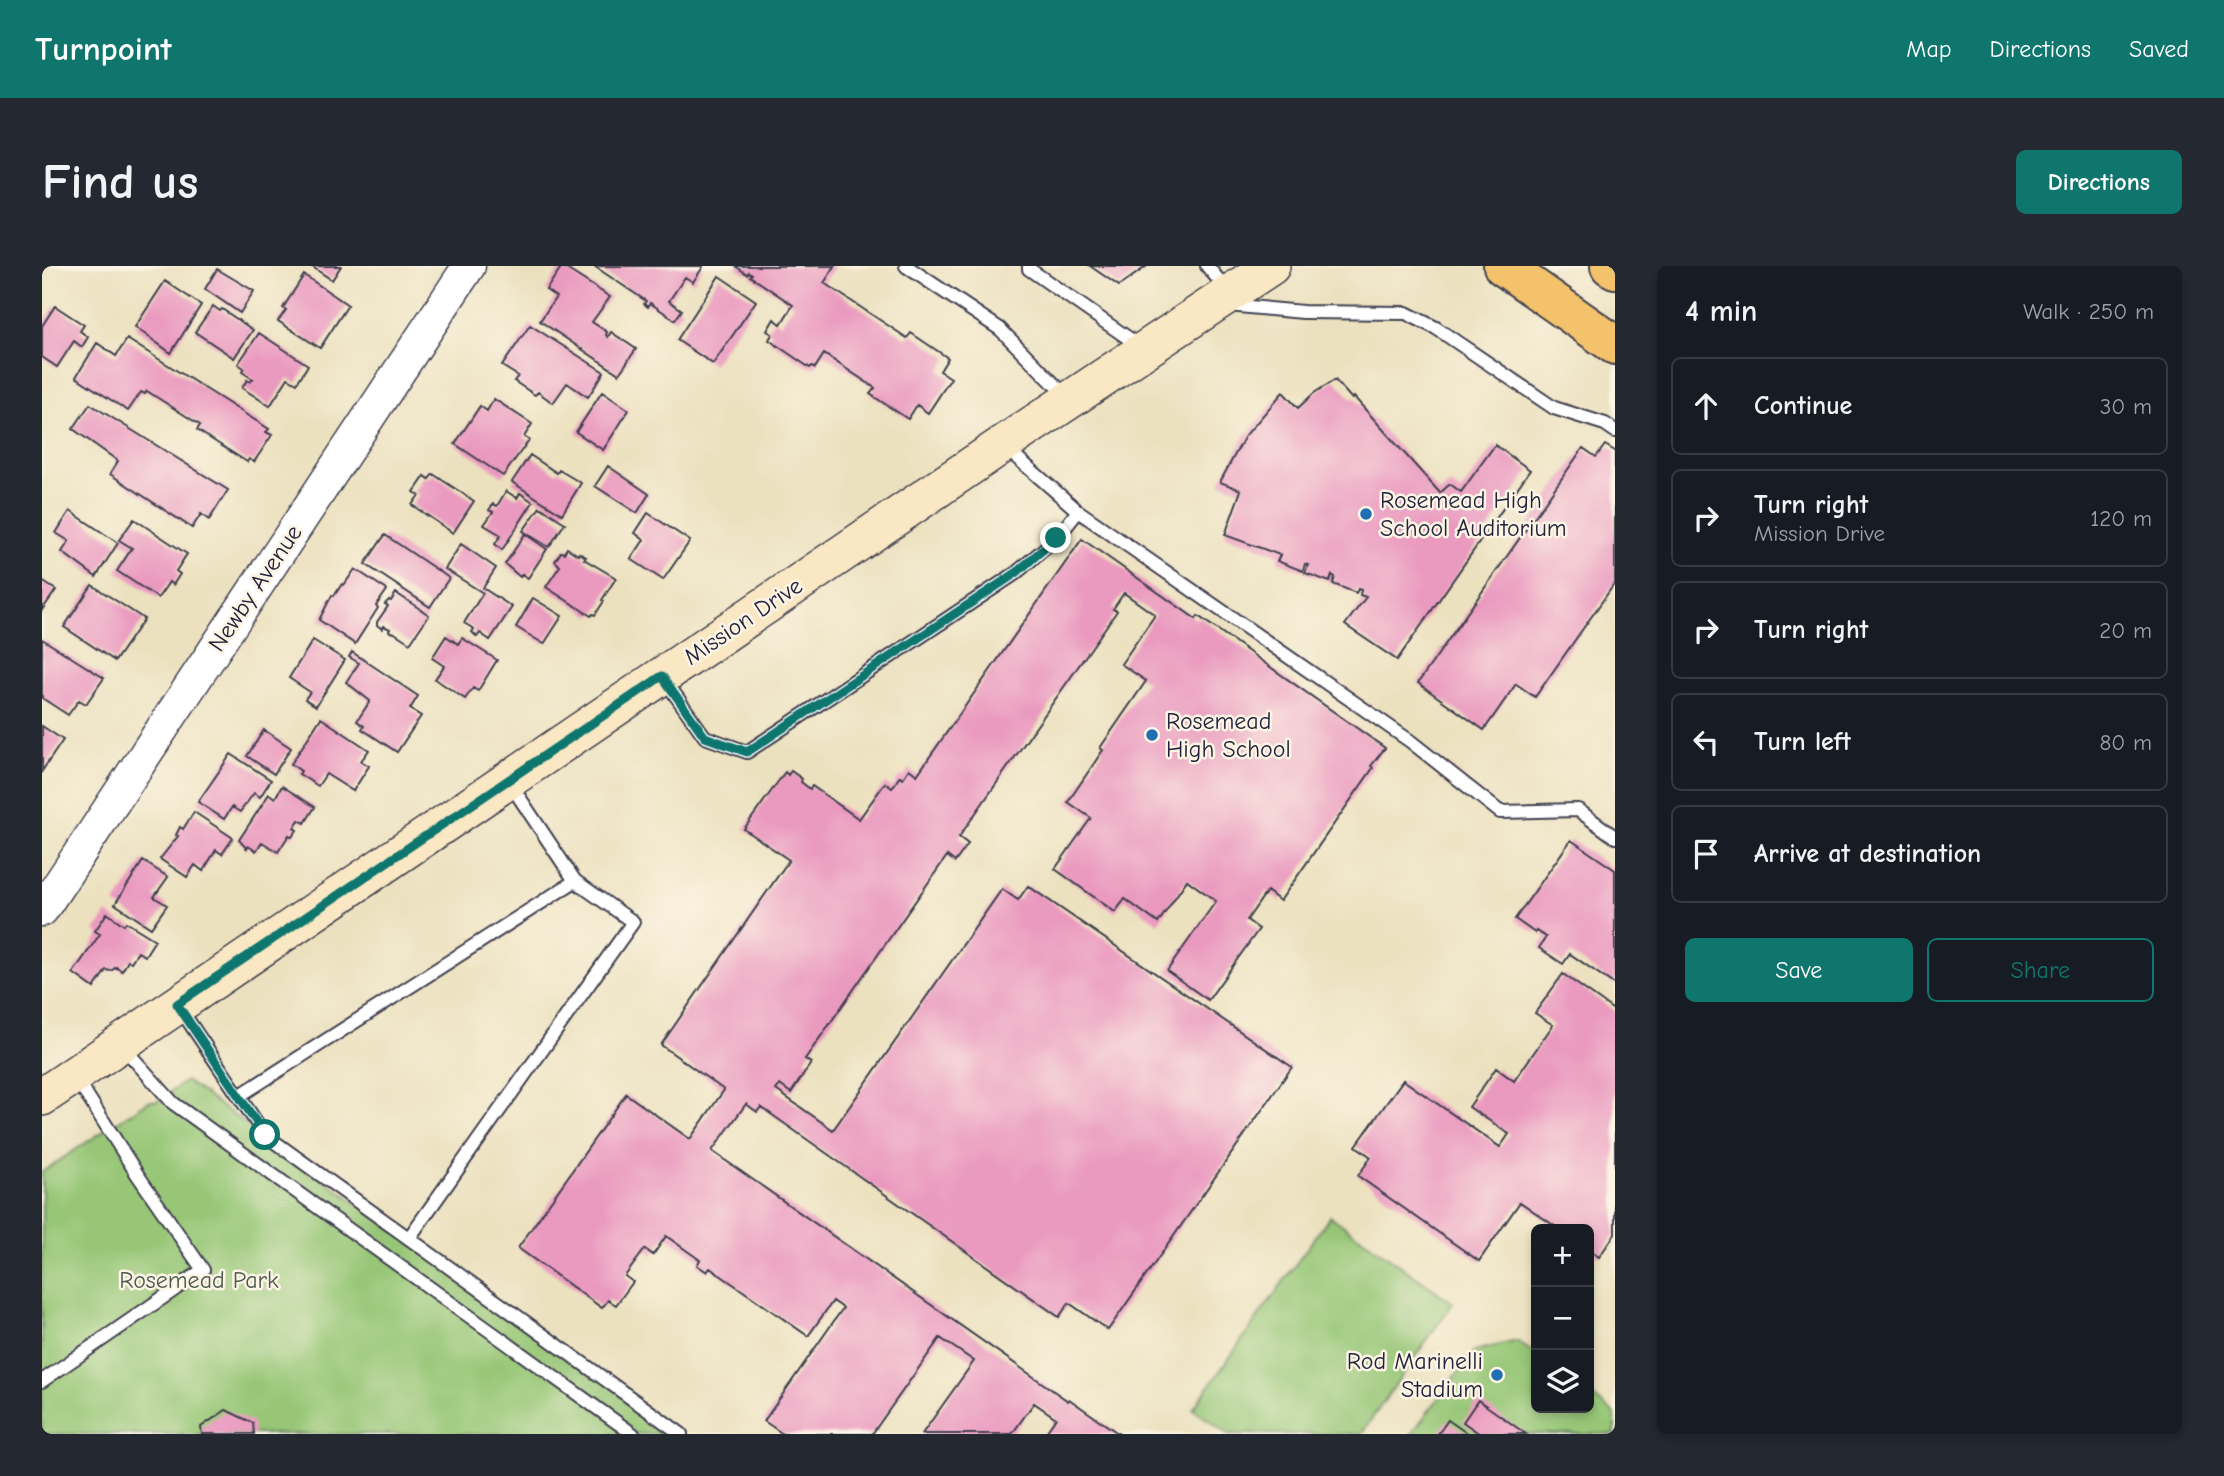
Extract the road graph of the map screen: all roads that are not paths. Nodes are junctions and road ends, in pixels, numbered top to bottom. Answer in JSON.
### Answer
{"nodes":[{"id":1,"x":468,"y":266,"type":"edge"},
{"id":2,"x":906,"y":266,"type":"edge"},
{"id":3,"x":1029,"y":266,"type":"edge"},
{"id":4,"x":1207,"y":266,"type":"edge"},
{"id":5,"x":1271,"y":266,"type":"edge"},
{"id":6,"x":1503,"y":266,"type":"edge"},
{"id":7,"x":1610,"y":266,"type":"edge"},
{"id":8,"x":1615,"y":269,"type":"edge"},
{"id":9,"x":1222,"y":299,"type":"junction"},
{"id":10,"x":1615,"y":345,"type":"edge"},
{"id":11,"x":1145,"y":350,"type":"junction"},
{"id":12,"x":1069,"y":400,"type":"junction"},
{"id":13,"x":1615,"y":430,"type":"edge"},
{"id":14,"x":1002,"y":445,"type":"junction"},
{"id":15,"x":1078,"y":511,"type":"junction"},
{"id":16,"x":662,"y":676,"type":"junction"},
{"id":17,"x":508,"y":780,"type":"junction"},
{"id":18,"x":1615,"y":837,"type":"edge"},
{"id":19,"x":575,"y":881,"type":"junction"},
{"id":20,"x":42,"y":910,"type":"edge"},
{"id":21,"x":177,"y":1004,"type":"junction"},
{"id":22,"x":119,"y":1043,"type":"junction"},
{"id":23,"x":74,"y":1075,"type":"junction"},
{"id":24,"x":239,"y":1096,"type":"junction"},
{"id":25,"x":42,"y":1097,"type":"edge"},
{"id":26,"x":410,"y":1238,"type":"junction"},
{"id":27,"x":42,"y":1381,"type":"edge"},
{"id":28,"x":633,"y":1434,"type":"edge"},
{"id":29,"x":681,"y":1434,"type":"edge"}],
"edges":[{"from":1,"to":20,"type":"street","name":"Newby Avenue"},
{"from":2,"to":12,"type":"lane"},
{"from":3,"to":11,"type":"lane"},
{"from":4,"to":9,"type":"lane"},
{"from":5,"to":9,"type":"main road","name":"Mission Drive"},
{"from":6,"to":10,"type":"main road"},
{"from":7,"to":8,"type":"main road"},
{"from":9,"to":11,"type":"main road","name":"Mission Drive"},
{"from":9,"to":13,"type":"lane"},
{"from":11,"to":12,"type":"main road","name":"Mission Drive"},
{"from":12,"to":14,"type":"main road","name":"Mission Drive"},
{"from":14,"to":15,"type":"lane"},
{"from":14,"to":16,"type":"main road","name":"Mission Drive"},
{"from":15,"to":16,"type":"lane"},
{"from":15,"to":18,"type":"lane"},
{"from":16,"to":17,"type":"main road","name":"Mission Drive"},
{"from":17,"to":19,"type":"lane"},
{"from":17,"to":21,"type":"main road","name":"Mission Drive"},
{"from":19,"to":24,"type":"lane"},
{"from":19,"to":26,"type":"lane"},
{"from":21,"to":22,"type":"main road","name":"Mission Drive"},
{"from":21,"to":24,"type":"lane"},
{"from":22,"to":23,"type":"main road","name":"Mission Drive"},
{"from":22,"to":28,"type":"lane"},
{"from":23,"to":25,"type":"main road","name":"Mission Drive"},
{"from":23,"to":27,"type":"lane"},
{"from":24,"to":26,"type":"lane"},
{"from":26,"to":29,"type":"lane"}]}
